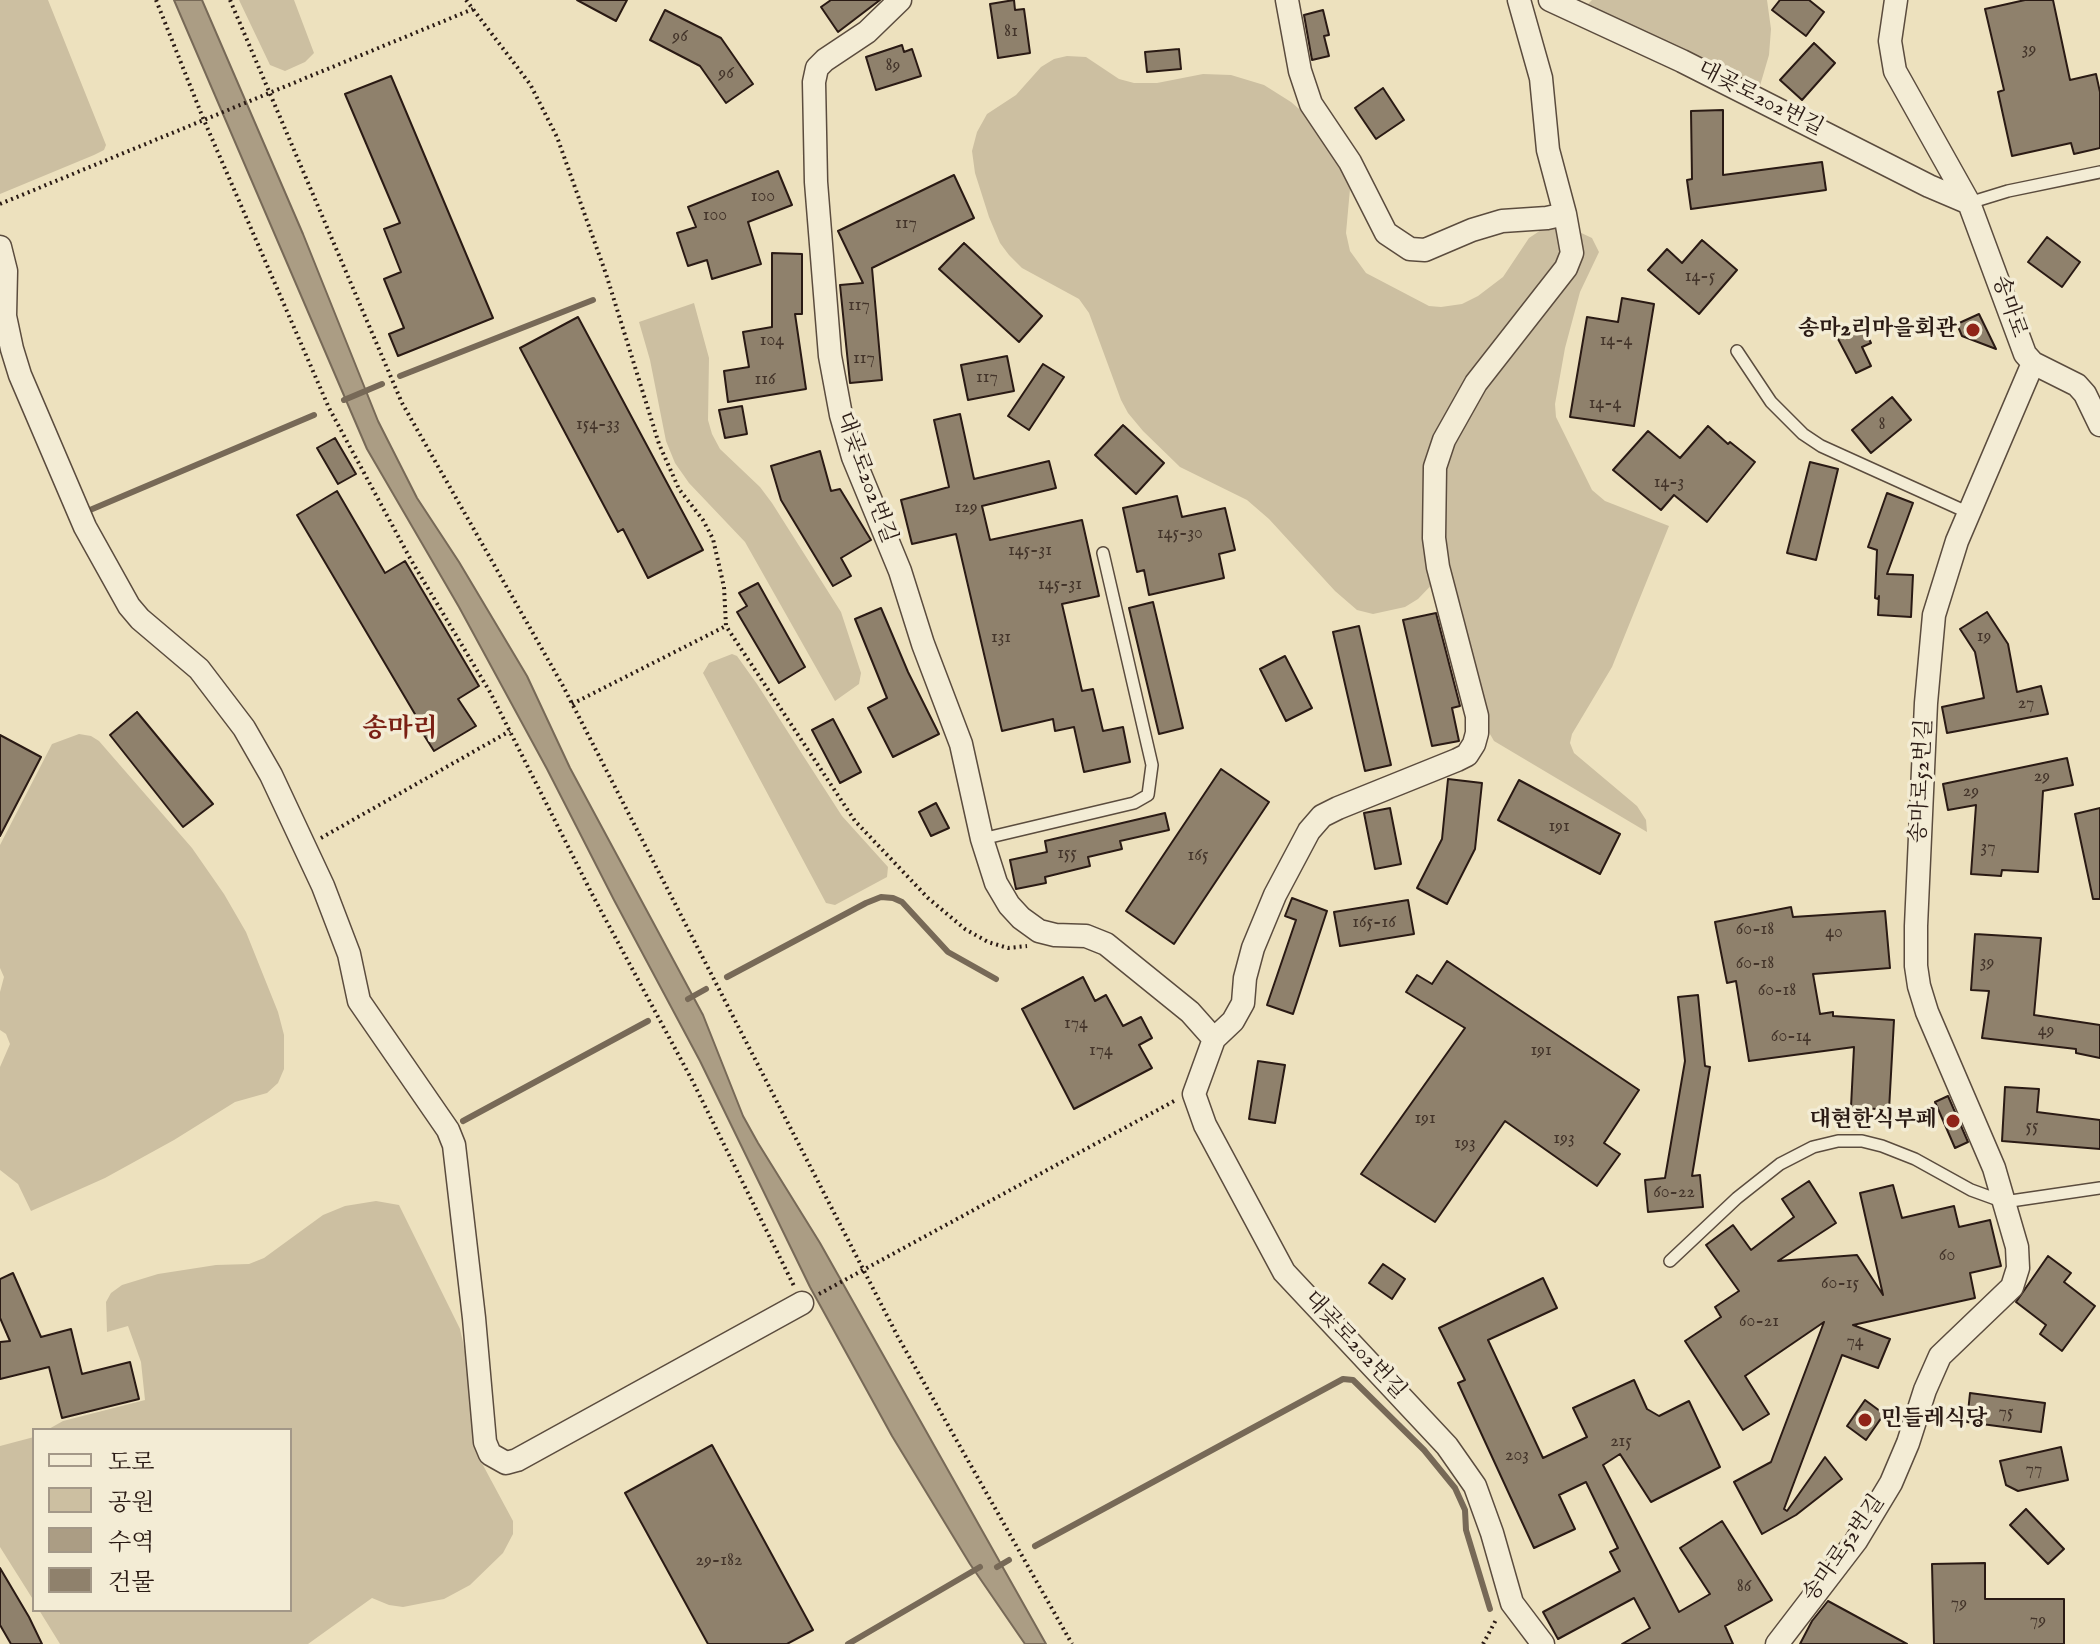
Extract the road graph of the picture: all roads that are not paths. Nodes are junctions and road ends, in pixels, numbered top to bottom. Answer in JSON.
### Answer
{"nodes":[{"id":1,"x":900,"y":0,"type":"edge"},
{"id":2,"x":1287,"y":0,"type":"edge"},
{"id":3,"x":1519,"y":0,"type":"edge"},
{"id":4,"x":1550,"y":0,"type":"edge"},
{"id":5,"x":1896,"y":0,"type":"edge"},
{"id":6,"x":2100,"y":172,"type":"edge"},
{"id":7,"x":1969,"y":203,"type":"junction"},
{"id":8,"x":1565,"y":214,"type":"junction"},
{"id":9,"x":0,"y":247,"type":"edge"},
{"id":10,"x":1737,"y":351,"type":"dead end"},
{"id":11,"x":2033,"y":363,"type":"junction"},
{"id":12,"x":2100,"y":425,"type":"edge"},
{"id":13,"x":1969,"y":513,"type":"junction"},
{"id":14,"x":1103,"y":553,"type":"dead end"},
{"id":15,"x":982,"y":839,"type":"junction"},
{"id":16,"x":1214,"y":1039,"type":"junction"},
{"id":17,"x":2100,"y":1188,"type":"edge"},
{"id":18,"x":2004,"y":1202,"type":"junction"},
{"id":19,"x":1670,"y":1261,"type":"dead end"},
{"id":20,"x":802,"y":1303,"type":"road end"},
{"id":21,"x":1543,"y":1644,"type":"edge"},
{"id":22,"x":1777,"y":1644,"type":"edge"}],
"edges":[{"from":1,"to":15,"type":"street","name":"대곶로202번길"},
{"from":2,"to":8,"type":"street"},
{"from":3,"to":8,"type":"street"},
{"from":4,"to":7,"type":"street","name":"대곶로202번길"},
{"from":5,"to":7,"type":"street","name":"송마로"},
{"from":6,"to":7,"type":"lane"},
{"from":7,"to":11,"type":"street","name":"송마로"},
{"from":8,"to":16,"type":"street"},
{"from":9,"to":20,"type":"street"},
{"from":10,"to":13,"type":"lane"},
{"from":11,"to":12,"type":"street","name":"송마로"},
{"from":11,"to":13,"type":"street","name":"송마로52번길"},
{"from":13,"to":18,"type":"street","name":"송마로52번길"},
{"from":14,"to":15,"type":"lane"},
{"from":15,"to":16,"type":"street","name":"대곶로202번길"},
{"from":16,"to":21,"type":"street","name":"대곶로202번길"},
{"from":17,"to":18,"type":"lane"},
{"from":18,"to":19,"type":"lane"},
{"from":18,"to":22,"type":"street","name":"송마로52번길"}]}
